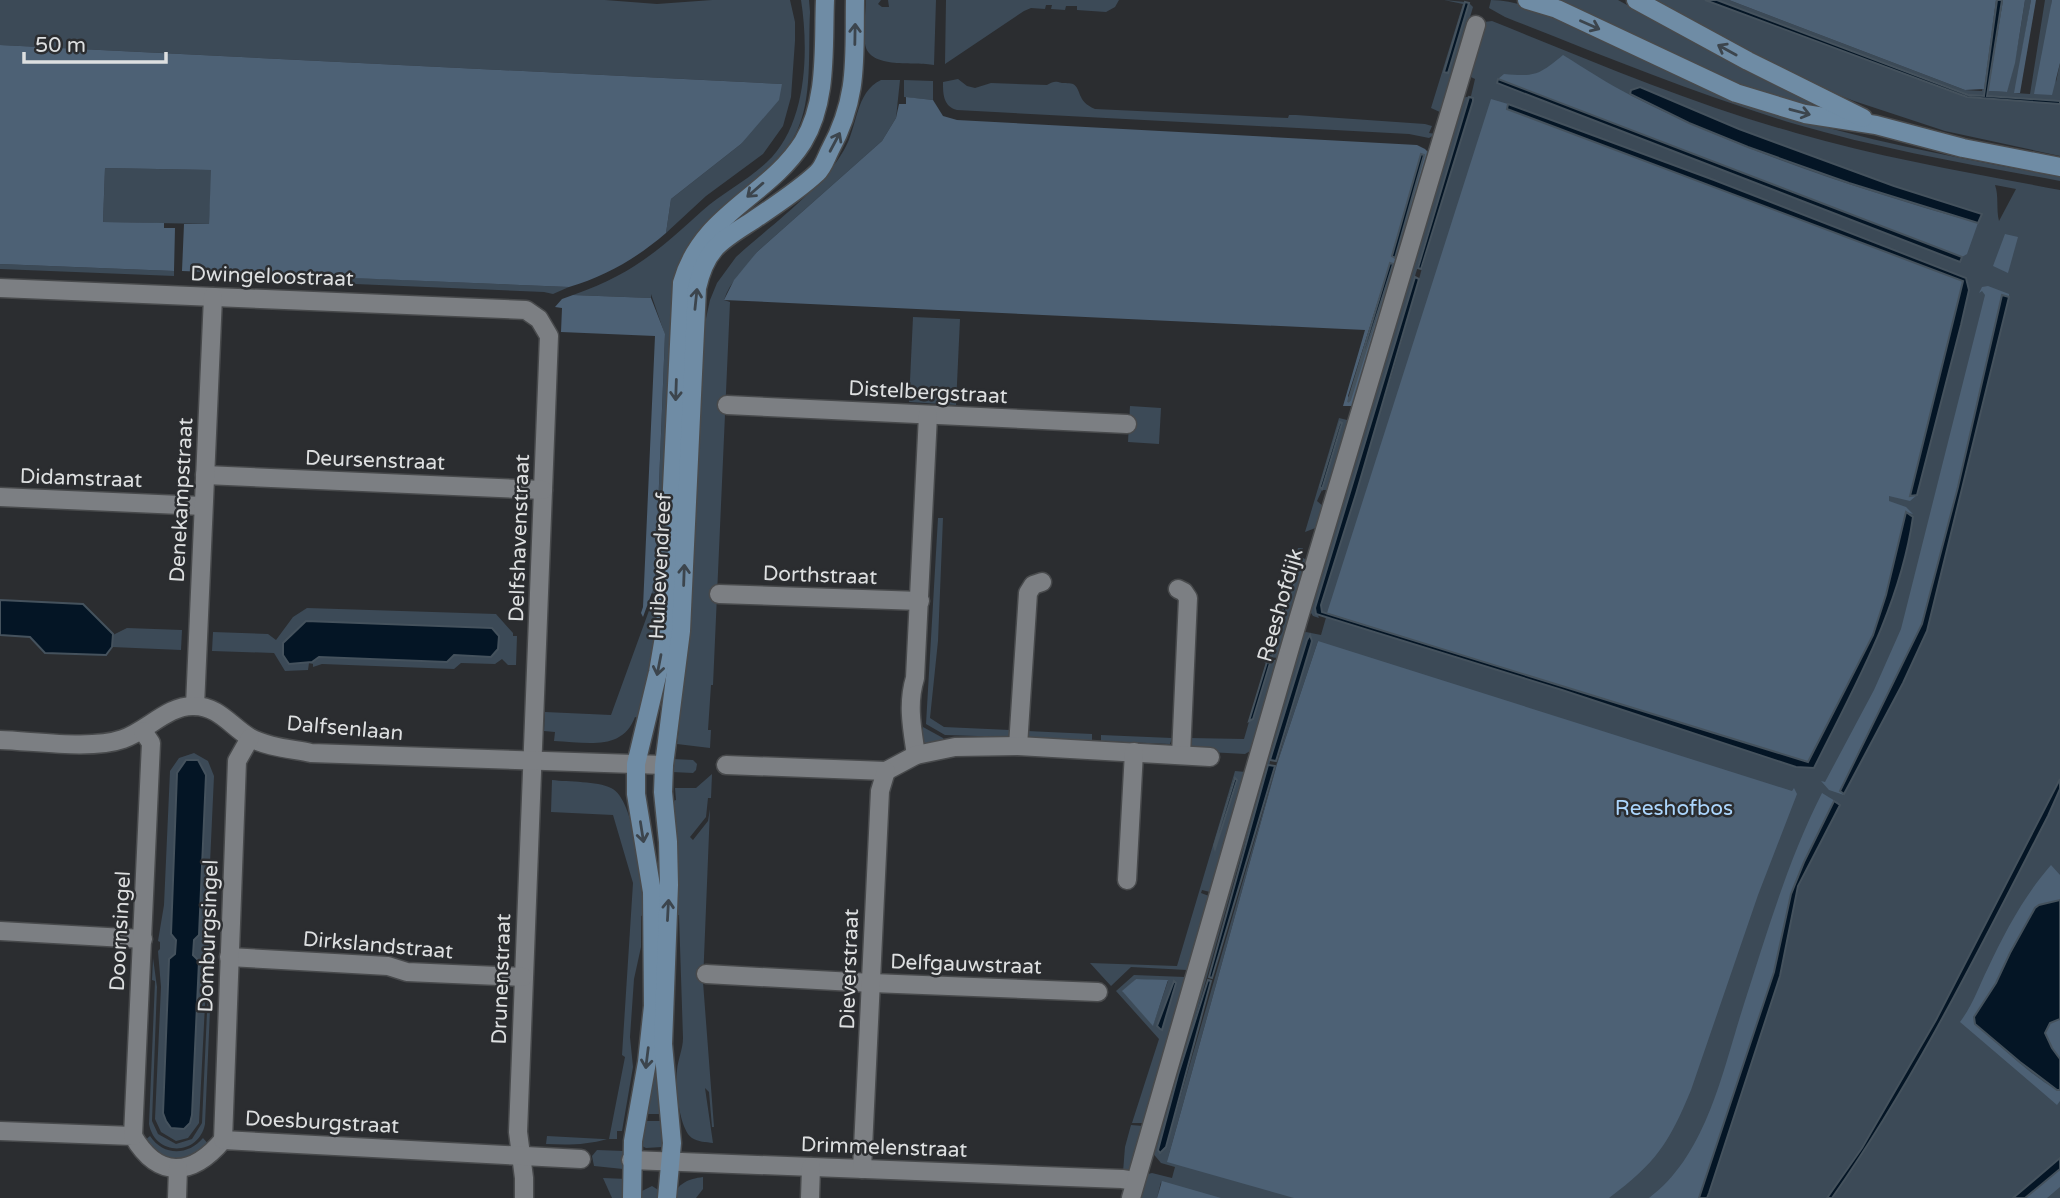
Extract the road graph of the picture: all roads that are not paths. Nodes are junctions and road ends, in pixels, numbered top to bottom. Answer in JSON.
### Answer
{"nodes":[{"id":1,"x":825,"y":0,"type":"edge"},
{"id":2,"x":855,"y":0,"type":"edge"},
{"id":3,"x":1527,"y":0,"type":"edge"},
{"id":4,"x":1636,"y":0,"type":"edge"},
{"id":5,"x":1476,"y":25,"type":"dead end"},
{"id":6,"x":1876,"y":125,"type":"junction"},
{"id":7,"x":2060,"y":167,"type":"edge"},
{"id":8,"x":0,"y":288,"type":"edge"},
{"id":9,"x":213,"y":297,"type":"junction"},
{"id":10,"x":539,"y":319,"type":"joint"},
{"id":11,"x":727,"y":405,"type":"dead end"},
{"id":12,"x":928,"y":415,"type":"junction"},
{"id":13,"x":1128,"y":424,"type":"dead end"},
{"id":14,"x":205,"y":475,"type":"junction"},
{"id":15,"x":543,"y":490,"type":"junction"},
{"id":16,"x":0,"y":497,"type":"edge"},
{"id":17,"x":203,"y":506,"type":"junction"},
{"id":18,"x":1042,"y":582,"type":"dead end"},
{"id":19,"x":1178,"y":589,"type":"dead end"},
{"id":20,"x":719,"y":594,"type":"dead end"},
{"id":21,"x":920,"y":601,"type":"junction"},
{"id":22,"x":195,"y":706,"type":"junction"},
{"id":23,"x":143,"y":731,"type":"junction"},
{"id":24,"x":250,"y":738,"type":"junction"},
{"id":25,"x":0,"y":740,"type":"edge"},
{"id":26,"x":1018,"y":746,"type":"junction"},
{"id":27,"x":1134,"y":752,"type":"junction"},
{"id":28,"x":916,"y":755,"type":"junction"},
{"id":29,"x":1181,"y":755,"type":"junction"},
{"id":30,"x":1210,"y":757,"type":"dead end"},
{"id":31,"x":534,"y":761,"type":"junction"},
{"id":32,"x":636,"y":764,"type":"junction"},
{"id":33,"x":664,"y":765,"type":"junction"},
{"id":34,"x":726,"y":765,"type":"dead end"},
{"id":35,"x":886,"y":771,"type":"junction"},
{"id":36,"x":1127,"y":880,"type":"dead end"},
{"id":37,"x":0,"y":931,"type":"edge"},
{"id":38,"x":143,"y":939,"type":"junction"},
{"id":39,"x":229,"y":957,"type":"junction"},
{"id":40,"x":706,"y":974,"type":"dead end"},
{"id":41,"x":523,"y":977,"type":"junction"},
{"id":42,"x":872,"y":984,"type":"junction"},
{"id":43,"x":1098,"y":992,"type":"dead end"},
{"id":44,"x":0,"y":1130,"type":"edge"},
{"id":45,"x":133,"y":1136,"type":"junction"},
{"id":46,"x":223,"y":1140,"type":"junction"},
{"id":47,"x":522,"y":1156,"type":"junction"},
{"id":48,"x":581,"y":1159,"type":"dead end"},
{"id":49,"x":631,"y":1160,"type":"junction"},
{"id":50,"x":671,"y":1162,"type":"junction"},
{"id":51,"x":811,"y":1167,"type":"junction"},
{"id":52,"x":178,"y":1168,"type":"junction"},
{"id":53,"x":862,"y":1169,"type":"junction"},
{"id":54,"x":1133,"y":1190,"type":"edge"},
{"id":55,"x":177,"y":1198,"type":"edge"},
{"id":56,"x":524,"y":1198,"type":"edge"},
{"id":57,"x":632,"y":1198,"type":"edge"},
{"id":58,"x":667,"y":1198,"type":"edge"},
{"id":59,"x":810,"y":1198,"type":"edge"}],
"edges":[{"from":1,"to":32,"type":"street","name":"Huibevendreef","one_way":true},
{"from":33,"to":2,"type":"street","name":"Huibevendreef","one_way":true},
{"from":3,"to":6,"type":"street","one_way":true},
{"from":6,"to":4,"type":"street","one_way":true},
{"from":5,"to":54,"type":"street","name":"Reeshofdijk"},
{"from":6,"to":7,"type":"street"},
{"from":8,"to":9,"type":"street","name":"Dwingeloostraat"},
{"from":9,"to":10,"type":"street","name":"Dwingeloostraat"},
{"from":9,"to":14,"type":"street","name":"Denekampstraat"},
{"from":10,"to":15,"type":"street","name":"Delfshavenstraat"},
{"from":11,"to":12,"type":"street","name":"Distelbergstraat"},
{"from":12,"to":13,"type":"street","name":"Distelbergstraat"},
{"from":12,"to":21,"type":"street"},
{"from":14,"to":15,"type":"street","name":"Deursenstraat"},
{"from":14,"to":17,"type":"street","name":"Denekampstraat"},
{"from":15,"to":31,"type":"street","name":"Delfshavenstraat"},
{"from":16,"to":17,"type":"street","name":"Didamstraat"},
{"from":17,"to":22,"type":"street","name":"Denekampstraat"},
{"from":18,"to":26,"type":"street"},
{"from":19,"to":29,"type":"street"},
{"from":20,"to":21,"type":"street","name":"Dorthstraat"},
{"from":21,"to":28,"type":"street"},
{"from":22,"to":23,"type":"street"},
{"from":22,"to":24,"type":"street","name":"Dalfsenlaan"},
{"from":23,"to":25,"type":"street"},
{"from":23,"to":38,"type":"street","name":"Doornsingel"},
{"from":24,"to":31,"type":"street","name":"Dalfsenlaan"},
{"from":24,"to":39,"type":"street","name":"Domburgsingel"},
{"from":26,"to":27,"type":"street"},
{"from":26,"to":28,"type":"street"},
{"from":27,"to":29,"type":"street"},
{"from":27,"to":36,"type":"street"},
{"from":28,"to":35,"type":"street"},
{"from":29,"to":30,"type":"street"},
{"from":31,"to":32,"type":"street","name":"Dalfsenlaan"},
{"from":31,"to":41,"type":"street","name":"Drunenstraat"},
{"from":32,"to":33,"type":"street","name":"Dalfsenlaan"},
{"from":32,"to":49,"type":"street","name":"Huibevendreef","one_way":true},
{"from":50,"to":33,"type":"street","name":"Huibevendreef","one_way":true},
{"from":34,"to":35,"type":"street"},
{"from":35,"to":42,"type":"street","name":"Dieverstraat"},
{"from":37,"to":38,"type":"street"},
{"from":38,"to":45,"type":"street","name":"Doornsingel"},
{"from":39,"to":41,"type":"street","name":"Dirkslandstraat"},
{"from":39,"to":46,"type":"street","name":"Domburgsingel"},
{"from":40,"to":42,"type":"street","name":"Delfgauwstraat"},
{"from":41,"to":47,"type":"street","name":"Drunenstraat"},
{"from":42,"to":43,"type":"street","name":"Delfgauwstraat"},
{"from":42,"to":53,"type":"street","name":"Dieverstraat"},
{"from":44,"to":45,"type":"street"},
{"from":45,"to":52,"type":"street"},
{"from":46,"to":47,"type":"street","name":"Doesburgstraat"},
{"from":46,"to":52,"type":"street","name":"Doesburgstraat"},
{"from":47,"to":48,"type":"street","name":"Doesburgstraat"},
{"from":47,"to":56,"type":"street","name":"Drunenstraat"},
{"from":49,"to":50,"type":"street","name":"Drimmelenstraat"},
{"from":49,"to":57,"type":"street","name":"Huibevendreef"},
{"from":50,"to":51,"type":"street","name":"Drimmelenstraat"},
{"from":50,"to":58,"type":"street","name":"Huibevendreef"},
{"from":51,"to":53,"type":"street","name":"Drimmelenstraat"},
{"from":51,"to":59,"type":"street"},
{"from":52,"to":55,"type":"street"},
{"from":53,"to":54,"type":"street","name":"Drimmelenstraat"}]}
